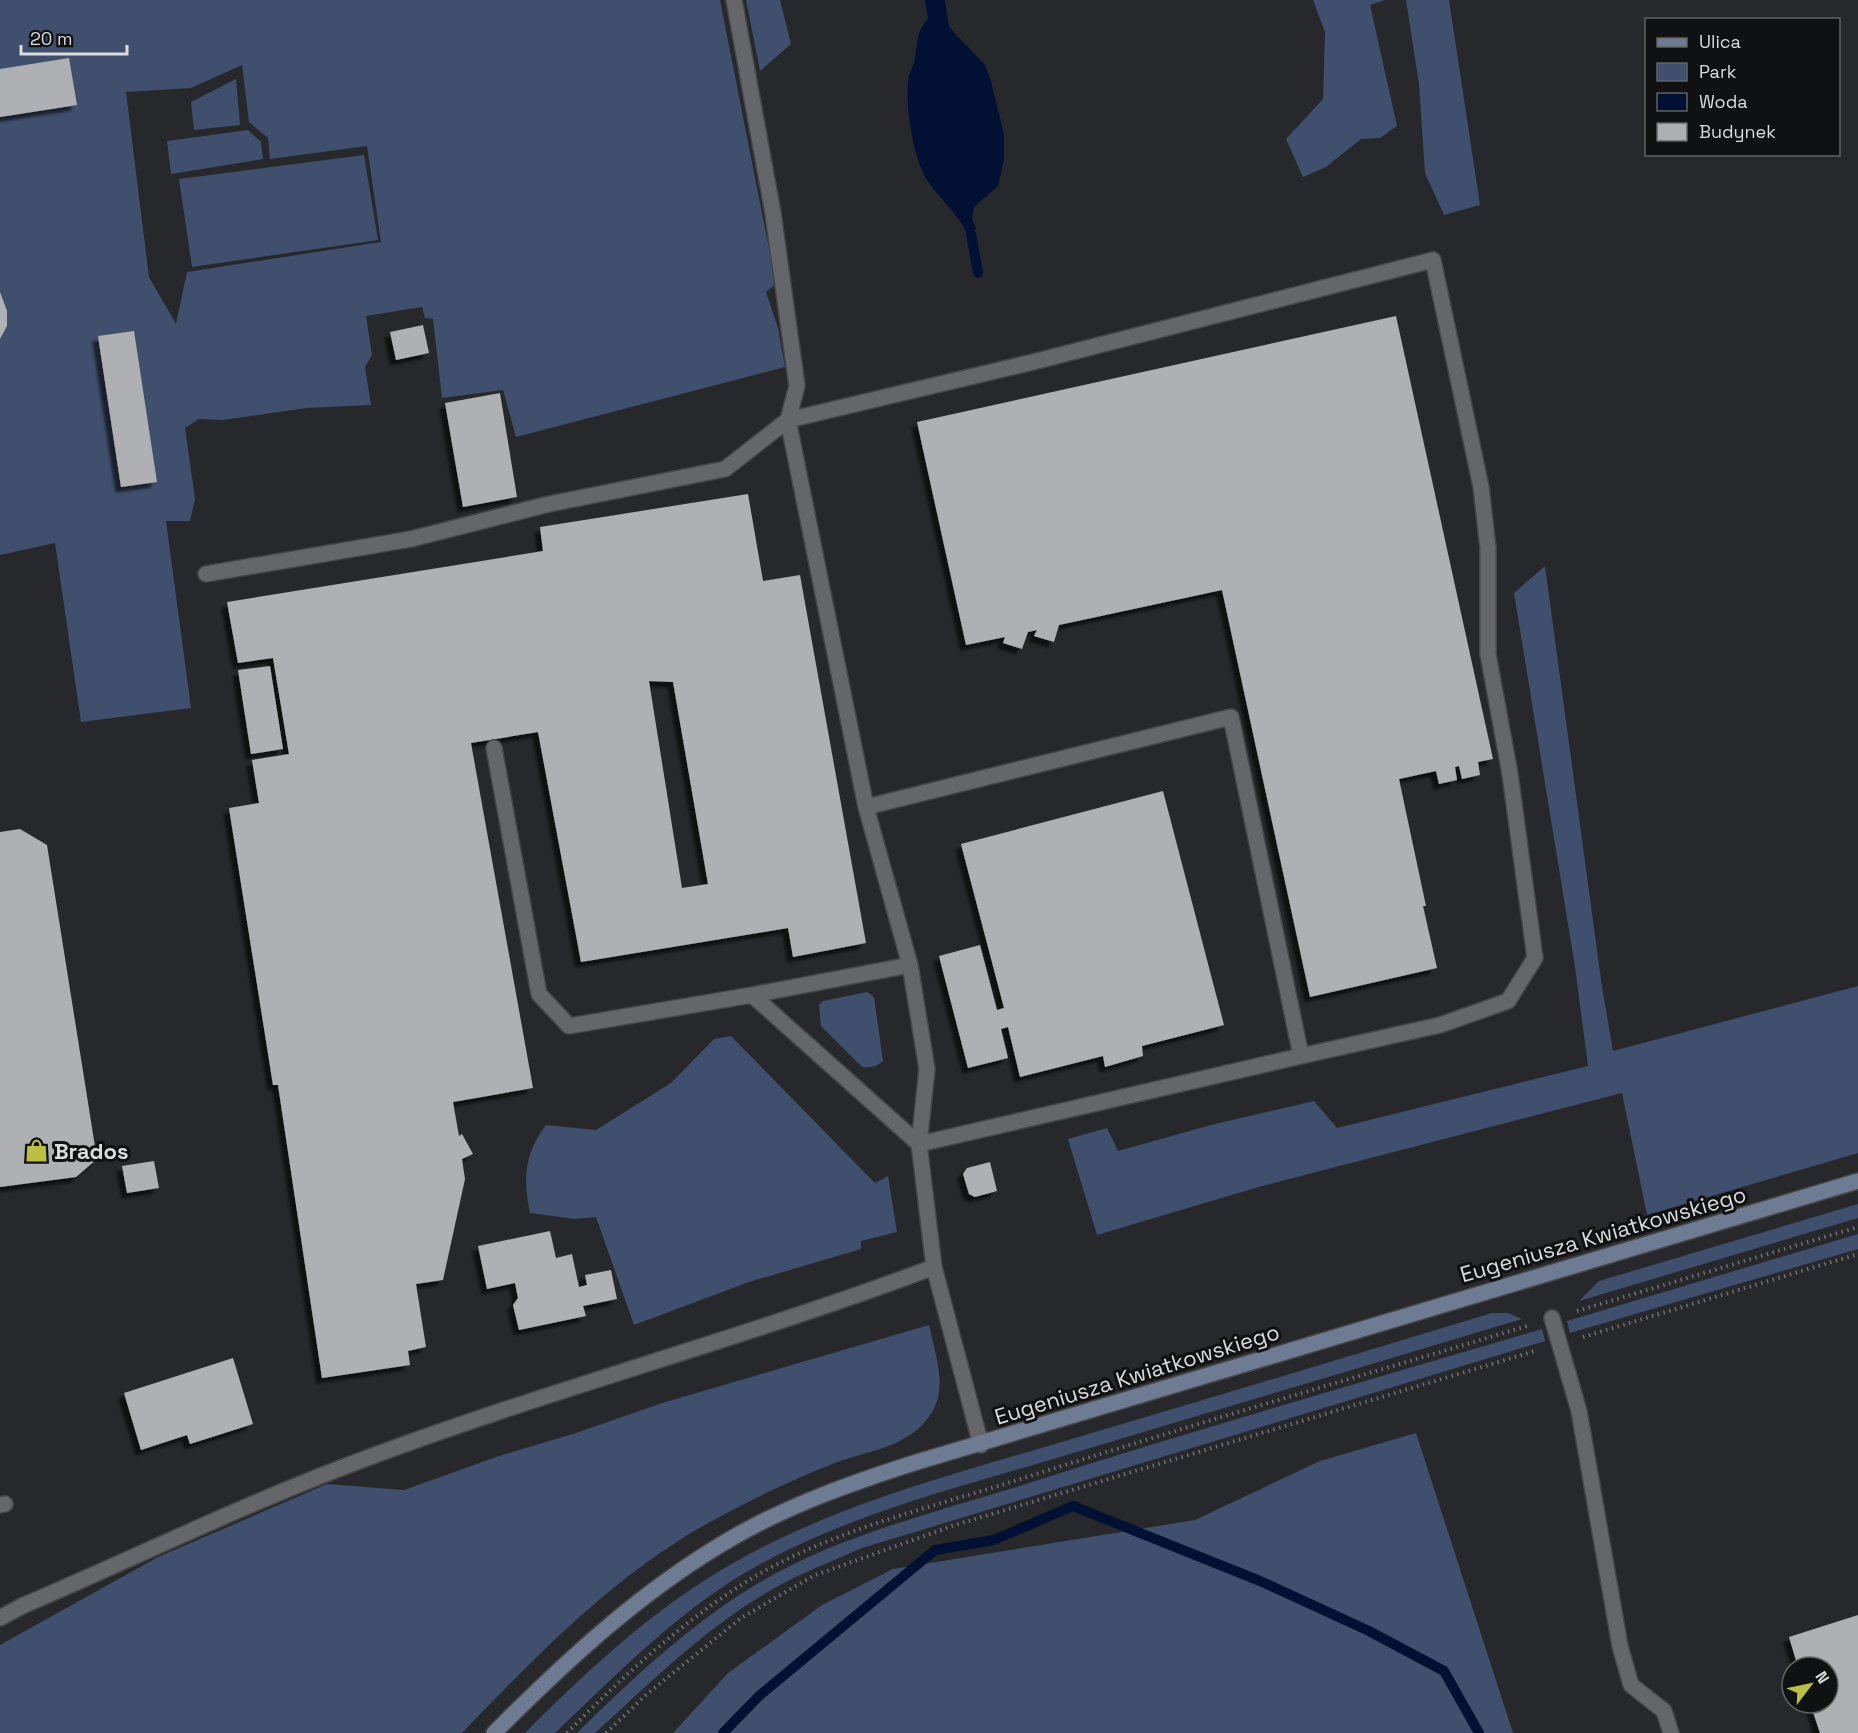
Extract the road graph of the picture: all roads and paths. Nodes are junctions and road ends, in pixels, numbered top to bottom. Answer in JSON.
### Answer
{"nodes":[{"id":1,"x":734,"y":0,"type":"edge"},
{"id":2,"x":788,"y":420,"type":"junction"},
{"id":3,"x":206,"y":574,"type":"dead end"},
{"id":4,"x":494,"y":748,"type":"dead end"},
{"id":5,"x":866,"y":807,"type":"junction"},
{"id":6,"x":910,"y":965,"type":"junction"},
{"id":7,"x":752,"y":995,"type":"junction"},
{"id":8,"x":1301,"y":1056,"type":"junction"},
{"id":9,"x":919,"y":1144,"type":"junction"},
{"id":10,"x":1858,"y":1181,"type":"edge"},
{"id":11,"x":1858,"y":1227,"type":"edge"},
{"id":12,"x":1858,"y":1254,"type":"edge"},
{"id":13,"x":934,"y":1267,"type":"junction"},
{"id":14,"x":1552,"y":1318,"type":"junction"},
{"id":15,"x":1559,"y":1344,"type":"junction"},
{"id":16,"x":981,"y":1445,"type":"junction"},
{"id":17,"x":0,"y":1618,"type":"edge"},
{"id":18,"x":494,"y":1733,"type":"edge"},
{"id":19,"x":567,"y":1733,"type":"edge"},
{"id":20,"x":606,"y":1733,"type":"edge"},
{"id":21,"x":1671,"y":1733,"type":"edge"}],
"edges":[{"from":1,"to":2,"type":"street"},
{"from":2,"to":3,"type":"street"},
{"from":2,"to":5,"type":"street"},
{"from":2,"to":8,"type":"street"},
{"from":4,"to":7,"type":"street"},
{"from":5,"to":6,"type":"street"},
{"from":5,"to":8,"type":"street"},
{"from":6,"to":7,"type":"street"},
{"from":6,"to":9,"type":"street"},
{"from":7,"to":9,"type":"street"},
{"from":8,"to":9,"type":"street"},
{"from":9,"to":13,"type":"street"},
{"from":10,"to":16,"type":"main road","name":"Eugeniusza Kwiatkowskiego"},
{"from":11,"to":14,"type":"path"},
{"from":12,"to":15,"type":"path"},
{"from":13,"to":16,"type":"street"},
{"from":13,"to":17,"type":"street"},
{"from":14,"to":15,"type":"street"},
{"from":14,"to":19,"type":"path"},
{"from":15,"to":20,"type":"path"},
{"from":15,"to":21,"type":"street"},
{"from":16,"to":18,"type":"main road","name":"Eugeniusza Kwiatkowskiego"}]}
